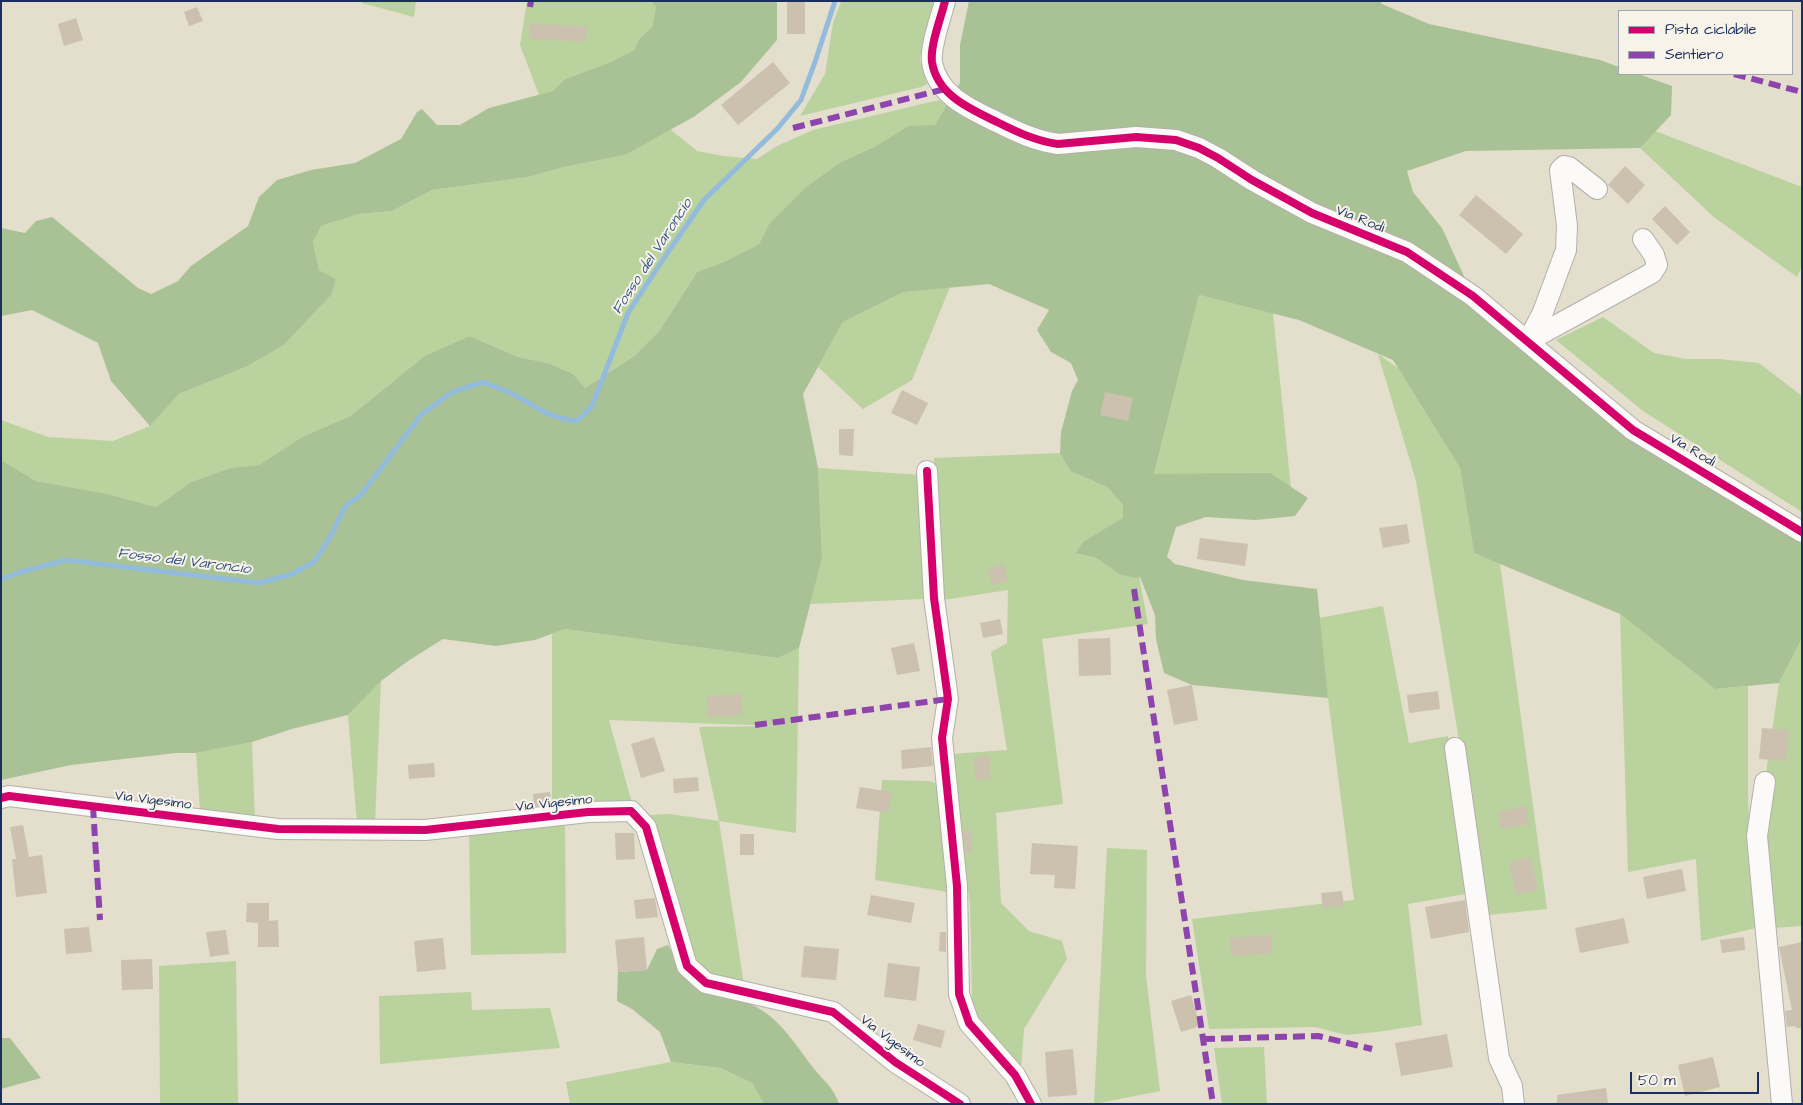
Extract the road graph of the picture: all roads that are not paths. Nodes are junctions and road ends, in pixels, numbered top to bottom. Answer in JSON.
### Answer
{"nodes":[{"id":1,"x":945,"y":1,"type":"edge"},
{"id":2,"x":1597,"y":189,"type":"dead end"},
{"id":3,"x":1643,"y":239,"type":"dead end"},
{"id":4,"x":1528,"y":341,"type":"junction"},
{"id":5,"x":927,"y":470,"type":"dead end"},
{"id":6,"x":1802,"y":532,"type":"edge"},
{"id":7,"x":1455,"y":748,"type":"dead end"},
{"id":8,"x":1765,"y":782,"type":"dead end"},
{"id":9,"x":1,"y":798,"type":"edge"},
{"id":10,"x":960,"y":1104,"type":"edge"},
{"id":11,"x":1031,"y":1104,"type":"edge"},
{"id":12,"x":1514,"y":1104,"type":"edge"},
{"id":13,"x":1782,"y":1104,"type":"edge"}],
"edges":[{"from":1,"to":4,"type":"street","name":"Via Rodi"},
{"from":2,"to":4,"type":"street"},
{"from":3,"to":4,"type":"street"},
{"from":4,"to":6,"type":"street","name":"Via Rodi"},
{"from":5,"to":11,"type":"street"},
{"from":7,"to":12,"type":"street"},
{"from":8,"to":13,"type":"street"},
{"from":9,"to":10,"type":"street","name":"Via Vigesimo"}]}
